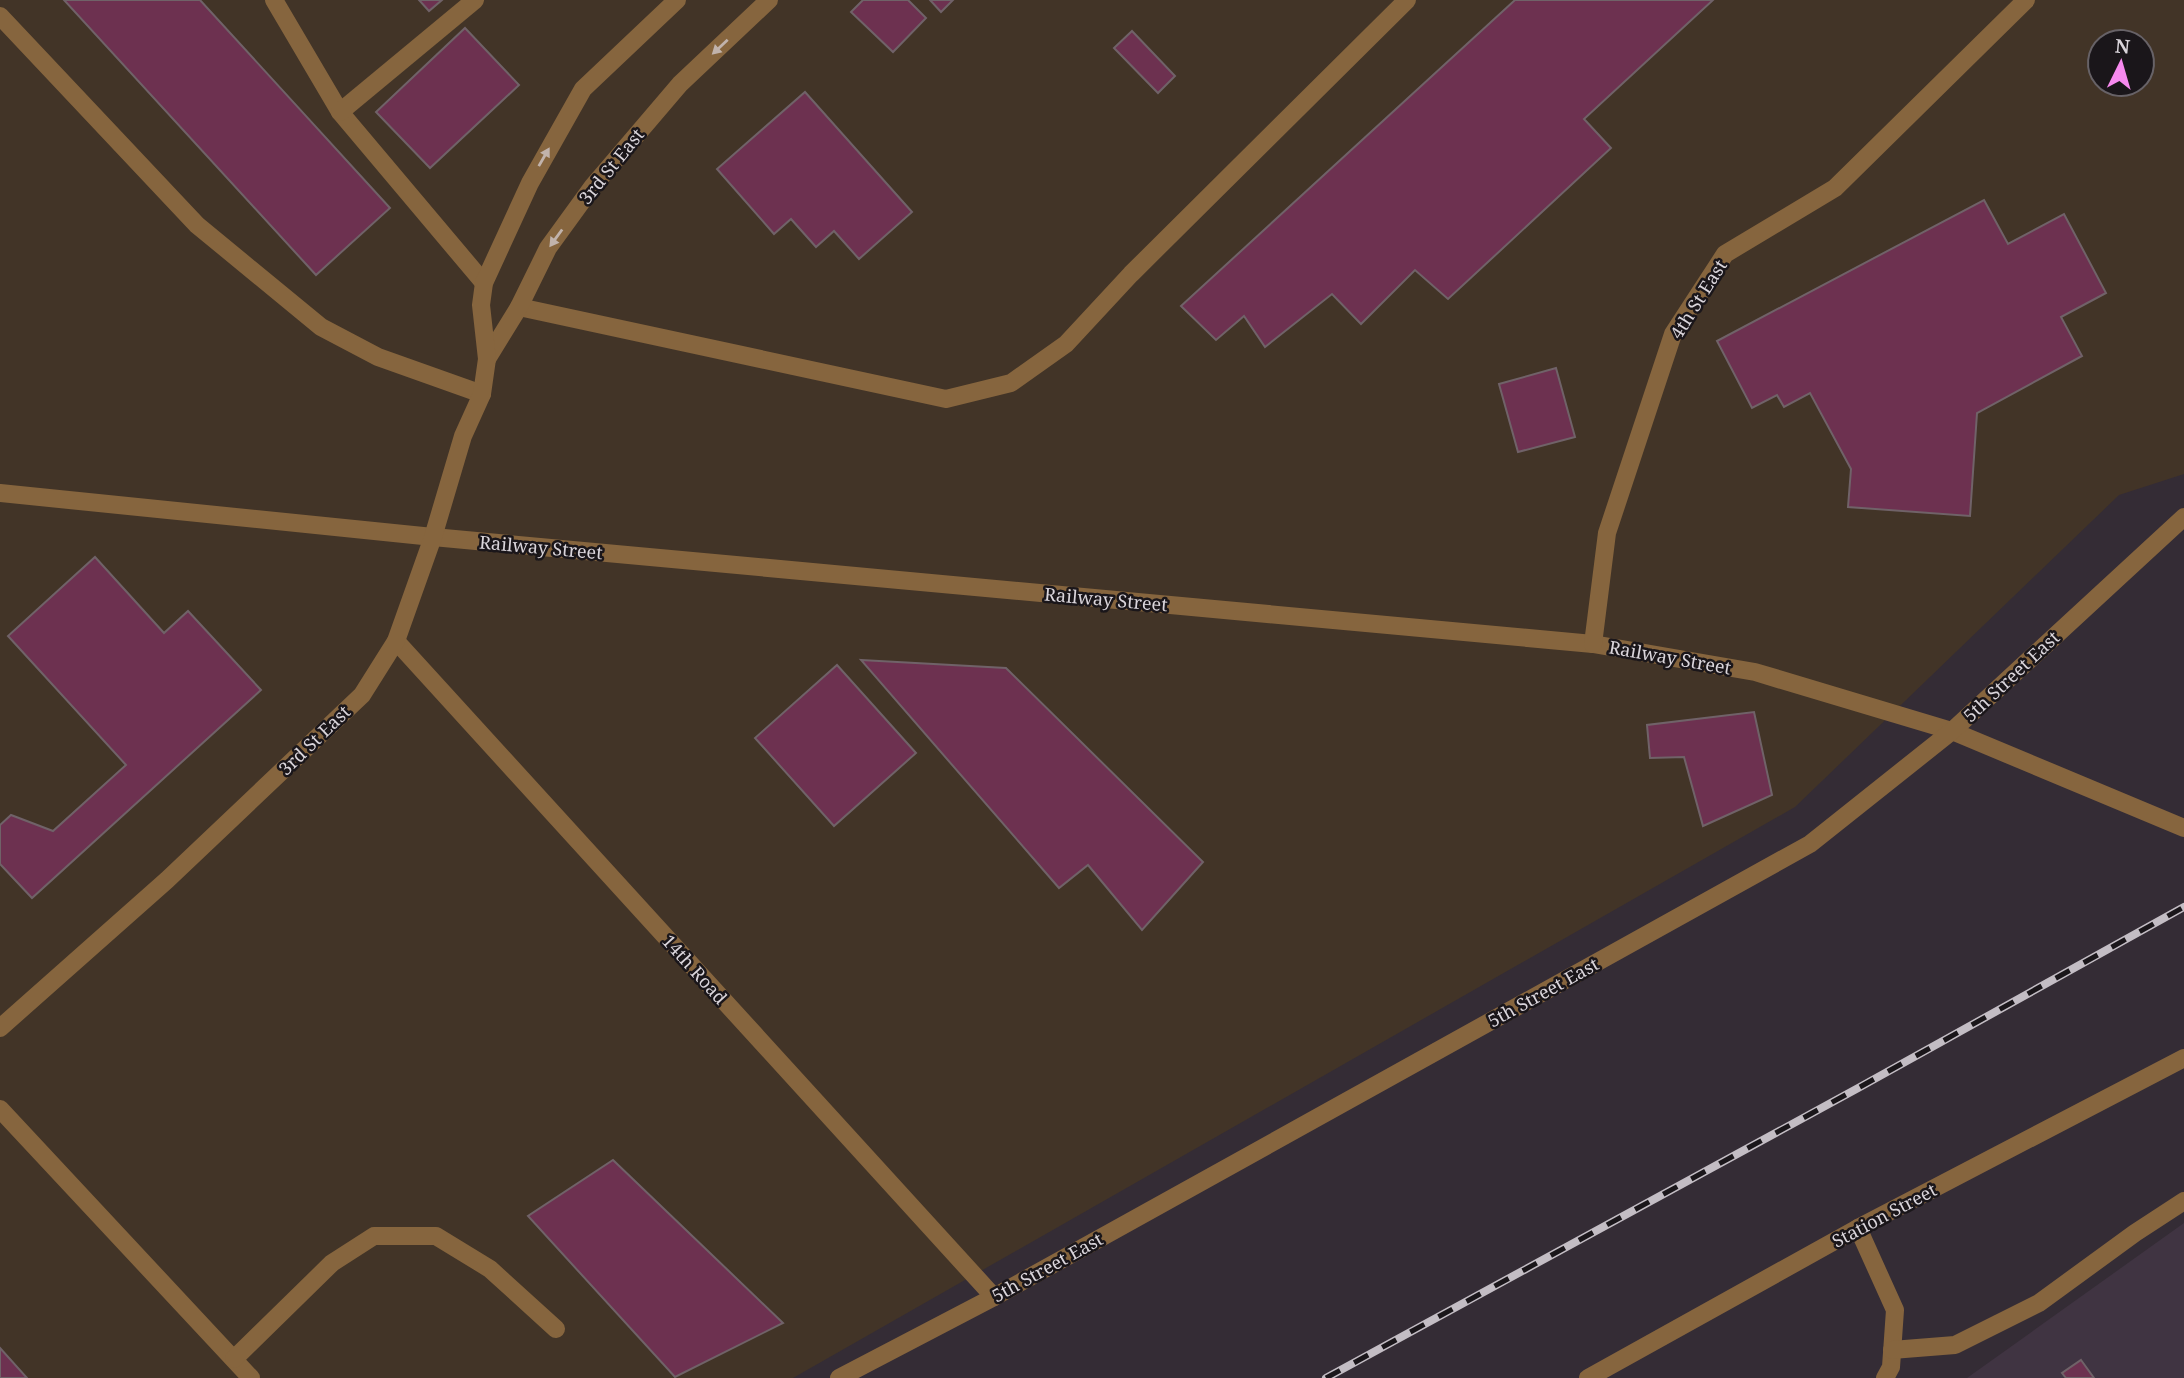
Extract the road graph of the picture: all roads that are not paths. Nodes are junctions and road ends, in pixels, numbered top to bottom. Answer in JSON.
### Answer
{"nodes":[{"id":1,"x":274,"y":0,"type":"edge"},
{"id":2,"x":475,"y":0,"type":"edge"},
{"id":3,"x":677,"y":0,"type":"edge"},
{"id":4,"x":769,"y":0,"type":"edge"},
{"id":5,"x":1407,"y":0,"type":"edge"},
{"id":6,"x":2026,"y":0,"type":"edge"},
{"id":7,"x":0,"y":16,"type":"edge"},
{"id":8,"x":340,"y":113,"type":"junction"},
{"id":9,"x":484,"y":283,"type":"junction"},
{"id":10,"x":519,"y":307,"type":"junction"},
{"id":11,"x":487,"y":359,"type":"junction"},
{"id":12,"x":482,"y":394,"type":"junction"},
{"id":13,"x":0,"y":493,"type":"edge"},
{"id":14,"x":2184,"y":517,"type":"edge"},
{"id":15,"x":433,"y":537,"type":"junction"},
{"id":16,"x":396,"y":641,"type":"junction"},
{"id":17,"x":1593,"y":644,"type":"junction"},
{"id":18,"x":1952,"y":731,"type":"junction"},
{"id":19,"x":2184,"y":828,"type":"edge"},
{"id":20,"x":0,"y":1028,"type":"edge"},
{"id":21,"x":2184,"y":1058,"type":"edge"},
{"id":22,"x":0,"y":1109,"type":"edge"},
{"id":23,"x":2184,"y":1201,"type":"edge"},
{"id":24,"x":1858,"y":1228,"type":"junction"},
{"id":25,"x":994,"y":1297,"type":"junction"},
{"id":26,"x":556,"y":1329,"type":"dead end"},
{"id":27,"x":1892,"y":1350,"type":"junction"},
{"id":28,"x":233,"y":1359,"type":"junction"},
{"id":29,"x":251,"y":1378,"type":"edge"},
{"id":30,"x":839,"y":1378,"type":"edge"},
{"id":31,"x":1588,"y":1378,"type":"edge"},
{"id":32,"x":1885,"y":1378,"type":"edge"}],
"edges":[{"from":1,"to":8,"type":"street"},
{"from":2,"to":8,"type":"street"},
{"from":9,"to":3,"type":"street","name":"3rd St East","one_way":true},
{"from":4,"to":10,"type":"street","name":"3rd St East","one_way":true},
{"from":5,"to":10,"type":"street"},
{"from":6,"to":17,"type":"street","name":"4th St East"},
{"from":7,"to":12,"type":"street"},
{"from":8,"to":9,"type":"street"},
{"from":9,"to":11,"type":"street","name":"3rd St East"},
{"from":10,"to":11,"type":"street","name":"3rd St East"},
{"from":11,"to":12,"type":"street","name":"3rd St East"},
{"from":12,"to":15,"type":"street","name":"3rd St East"},
{"from":13,"to":15,"type":"street","name":"Railway Street"},
{"from":14,"to":18,"type":"street","name":"5th Street East"},
{"from":15,"to":16,"type":"street","name":"3rd St East"},
{"from":15,"to":17,"type":"street","name":"Railway Street"},
{"from":16,"to":20,"type":"street","name":"3rd St East"},
{"from":16,"to":25,"type":"street","name":"14th Road"},
{"from":17,"to":18,"type":"street","name":"Railway Street"},
{"from":18,"to":19,"type":"street","name":"Railway Street"},
{"from":18,"to":25,"type":"street","name":"5th Street East"},
{"from":21,"to":24,"type":"street","name":"Station Street"},
{"from":22,"to":28,"type":"street"},
{"from":23,"to":27,"type":"street"},
{"from":24,"to":27,"type":"street"},
{"from":24,"to":31,"type":"street","name":"Station Street"},
{"from":25,"to":30,"type":"street","name":"5th Street East"},
{"from":26,"to":28,"type":"street"},
{"from":27,"to":32,"type":"street"},
{"from":28,"to":29,"type":"street"}]}
